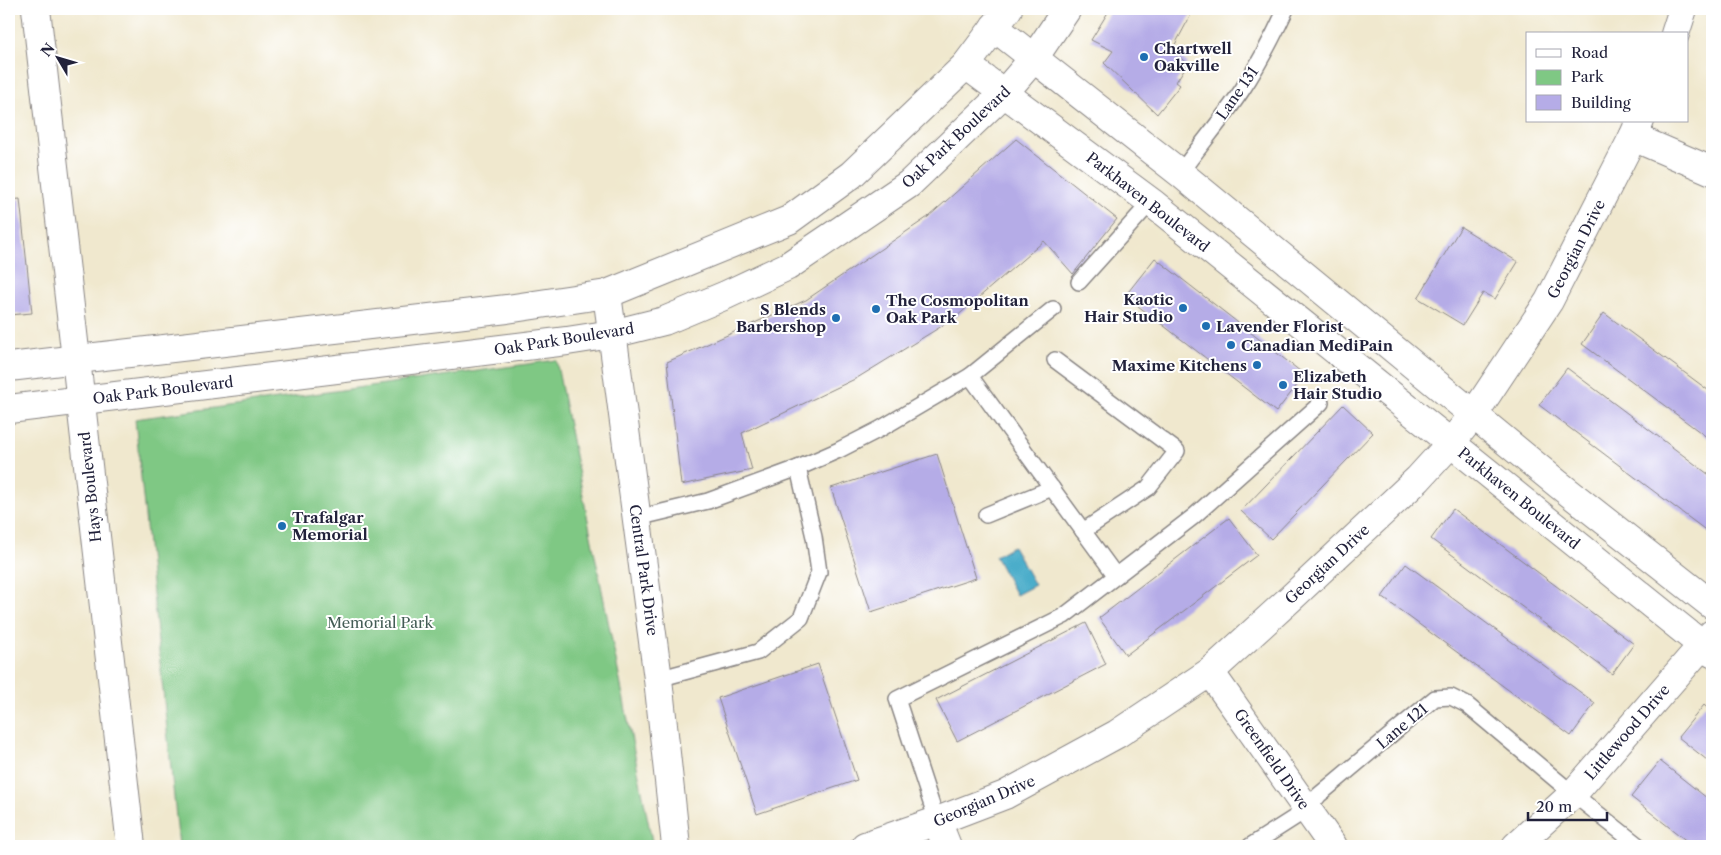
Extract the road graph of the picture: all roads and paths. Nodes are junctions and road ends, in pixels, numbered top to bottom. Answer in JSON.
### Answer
{"nodes":[{"id":1,"x":36,"y":9,"type":"edge"},
{"id":2,"x":1067,"y":9,"type":"edge"},
{"id":3,"x":1286,"y":9,"type":"edge"},
{"id":4,"x":1683,"y":9,"type":"edge"},
{"id":5,"x":1001,"y":18,"type":"edge"},
{"id":6,"x":1676,"y":32,"type":"edge"},
{"id":7,"x":1034,"y":58,"type":"junction"},
{"id":8,"x":966,"y":65,"type":"junction"},
{"id":9,"x":1004,"y":93,"type":"junction"},
{"id":10,"x":1637,"y":129,"type":"edge"},
{"id":11,"x":1712,"y":171,"type":"edge"},
{"id":12,"x":1180,"y":173,"type":"junction"},
{"id":13,"x":1151,"y":202,"type":"junction"},
{"id":14,"x":1079,"y":282,"type":"dead end"},
{"id":15,"x":607,"y":294,"type":"junction"},
{"id":16,"x":1344,"y":308,"type":"junction"},
{"id":17,"x":1053,"y":309,"type":"dead end"},
{"id":18,"x":612,"y":334,"type":"junction"},
{"id":19,"x":1327,"y":343,"type":"junction"},
{"id":20,"x":76,"y":359,"type":"junction"},
{"id":21,"x":1055,"y":360,"type":"dead end"},
{"id":22,"x":9,"y":367,"type":"edge"},
{"id":23,"x":970,"y":376,"type":"junction"},
{"id":24,"x":80,"y":401,"type":"junction"},
{"id":25,"x":1321,"y":403,"type":"dead end"},
{"id":26,"x":9,"y":409,"type":"edge"},
{"id":27,"x":1474,"y":414,"type":"junction"},
{"id":28,"x":1450,"y":444,"type":"junction"},
{"id":29,"x":798,"y":468,"type":"junction"},
{"id":30,"x":1052,"y":488,"type":"junction"},
{"id":31,"x":986,"y":515,"type":"dead end"},
{"id":32,"x":637,"y":518,"type":"junction"},
{"id":33,"x":1084,"y":531,"type":"junction"},
{"id":34,"x":1116,"y":576,"type":"junction"},
{"id":35,"x":1712,"y":605,"type":"edge"},
{"id":36,"x":1709,"y":644,"type":"edge"},
{"id":37,"x":1210,"y":672,"type":"junction"},
{"id":38,"x":658,"y":679,"type":"junction"},
{"id":39,"x":1573,"y":794,"type":"junction"},
{"id":40,"x":1308,"y":809,"type":"junction"},
{"id":41,"x":942,"y":834,"type":"edge"},
{"id":42,"x":131,"y":846,"type":"edge"},
{"id":43,"x":676,"y":846,"type":"edge"},
{"id":44,"x":865,"y":846,"type":"edge"},
{"id":45,"x":1250,"y":846,"type":"edge"},
{"id":46,"x":1333,"y":846,"type":"edge"},
{"id":47,"x":1516,"y":846,"type":"edge"},
{"id":48,"x":1639,"y":846,"type":"edge"}],
"edges":[{"from":1,"to":20,"type":"street","name":"Hays Boulevard"},
{"from":2,"to":7,"type":"street","name":"Oak Park Boulevard"},
{"from":3,"to":12,"type":"lane","name":"Lane 131"},
{"from":4,"to":6,"type":"street"},
{"from":5,"to":7,"type":"street"},
{"from":5,"to":8,"type":"street"},
{"from":7,"to":9,"type":"street","name":"Oak Park Boulevard"},
{"from":7,"to":12,"type":"street"},
{"from":8,"to":9,"type":"street","name":"Parkhaven Boulevard"},
{"from":8,"to":15,"type":"street"},
{"from":9,"to":13,"type":"street","name":"Parkhaven Boulevard"},
{"from":9,"to":18,"type":"street","name":"Oak Park Boulevard"},
{"from":10,"to":11,"type":"street"},
{"from":10,"to":27,"type":"street","name":"Georgian Drive"},
{"from":12,"to":16,"type":"street"},
{"from":13,"to":14,"type":"lane"},
{"from":13,"to":19,"type":"street","name":"Parkhaven Boulevard"},
{"from":15,"to":18,"type":"street","name":"Central Park Drive"},
{"from":15,"to":20,"type":"street"},
{"from":16,"to":19,"type":"street"},
{"from":16,"to":27,"type":"street"},
{"from":17,"to":23,"type":"lane"},
{"from":18,"to":24,"type":"street","name":"Oak Park Boulevard"},
{"from":18,"to":32,"type":"street","name":"Central Park Drive"},
{"from":19,"to":28,"type":"street","name":"Parkhaven Boulevard"},
{"from":20,"to":22,"type":"street"},
{"from":20,"to":24,"type":"street","name":"Hays Boulevard"},
{"from":21,"to":33,"type":"lane"},
{"from":23,"to":29,"type":"lane"},
{"from":23,"to":30,"type":"lane"},
{"from":24,"to":26,"type":"street","name":"Oak Park Boulevard"},
{"from":24,"to":42,"type":"street","name":"Hays Boulevard"},
{"from":25,"to":34,"type":"lane"},
{"from":27,"to":28,"type":"street","name":"Georgian Drive"},
{"from":27,"to":35,"type":"street"},
{"from":28,"to":36,"type":"street","name":"Parkhaven Boulevard"},
{"from":28,"to":37,"type":"street","name":"Georgian Drive"},
{"from":29,"to":32,"type":"lane"},
{"from":29,"to":38,"type":"lane"},
{"from":30,"to":31,"type":"lane"},
{"from":30,"to":33,"type":"lane"},
{"from":32,"to":38,"type":"street","name":"Central Park Drive"},
{"from":33,"to":34,"type":"lane"},
{"from":34,"to":41,"type":"lane"},
{"from":36,"to":39,"type":"street","name":"Littlewood Drive"},
{"from":37,"to":40,"type":"street","name":"Greenfield Drive"},
{"from":37,"to":41,"type":"street","name":"Georgian Drive"},
{"from":38,"to":43,"type":"street","name":"Central Park Drive"},
{"from":39,"to":40,"type":"lane","name":"Lane 121"},
{"from":39,"to":47,"type":"street","name":"Littlewood Drive"},
{"from":39,"to":48,"type":"lane","name":"Lane 121"},
{"from":40,"to":45,"type":"lane","name":"Lane 121"},
{"from":40,"to":46,"type":"street","name":"Greenfield Drive"},
{"from":41,"to":44,"type":"street","name":"Georgian Drive"}]}
